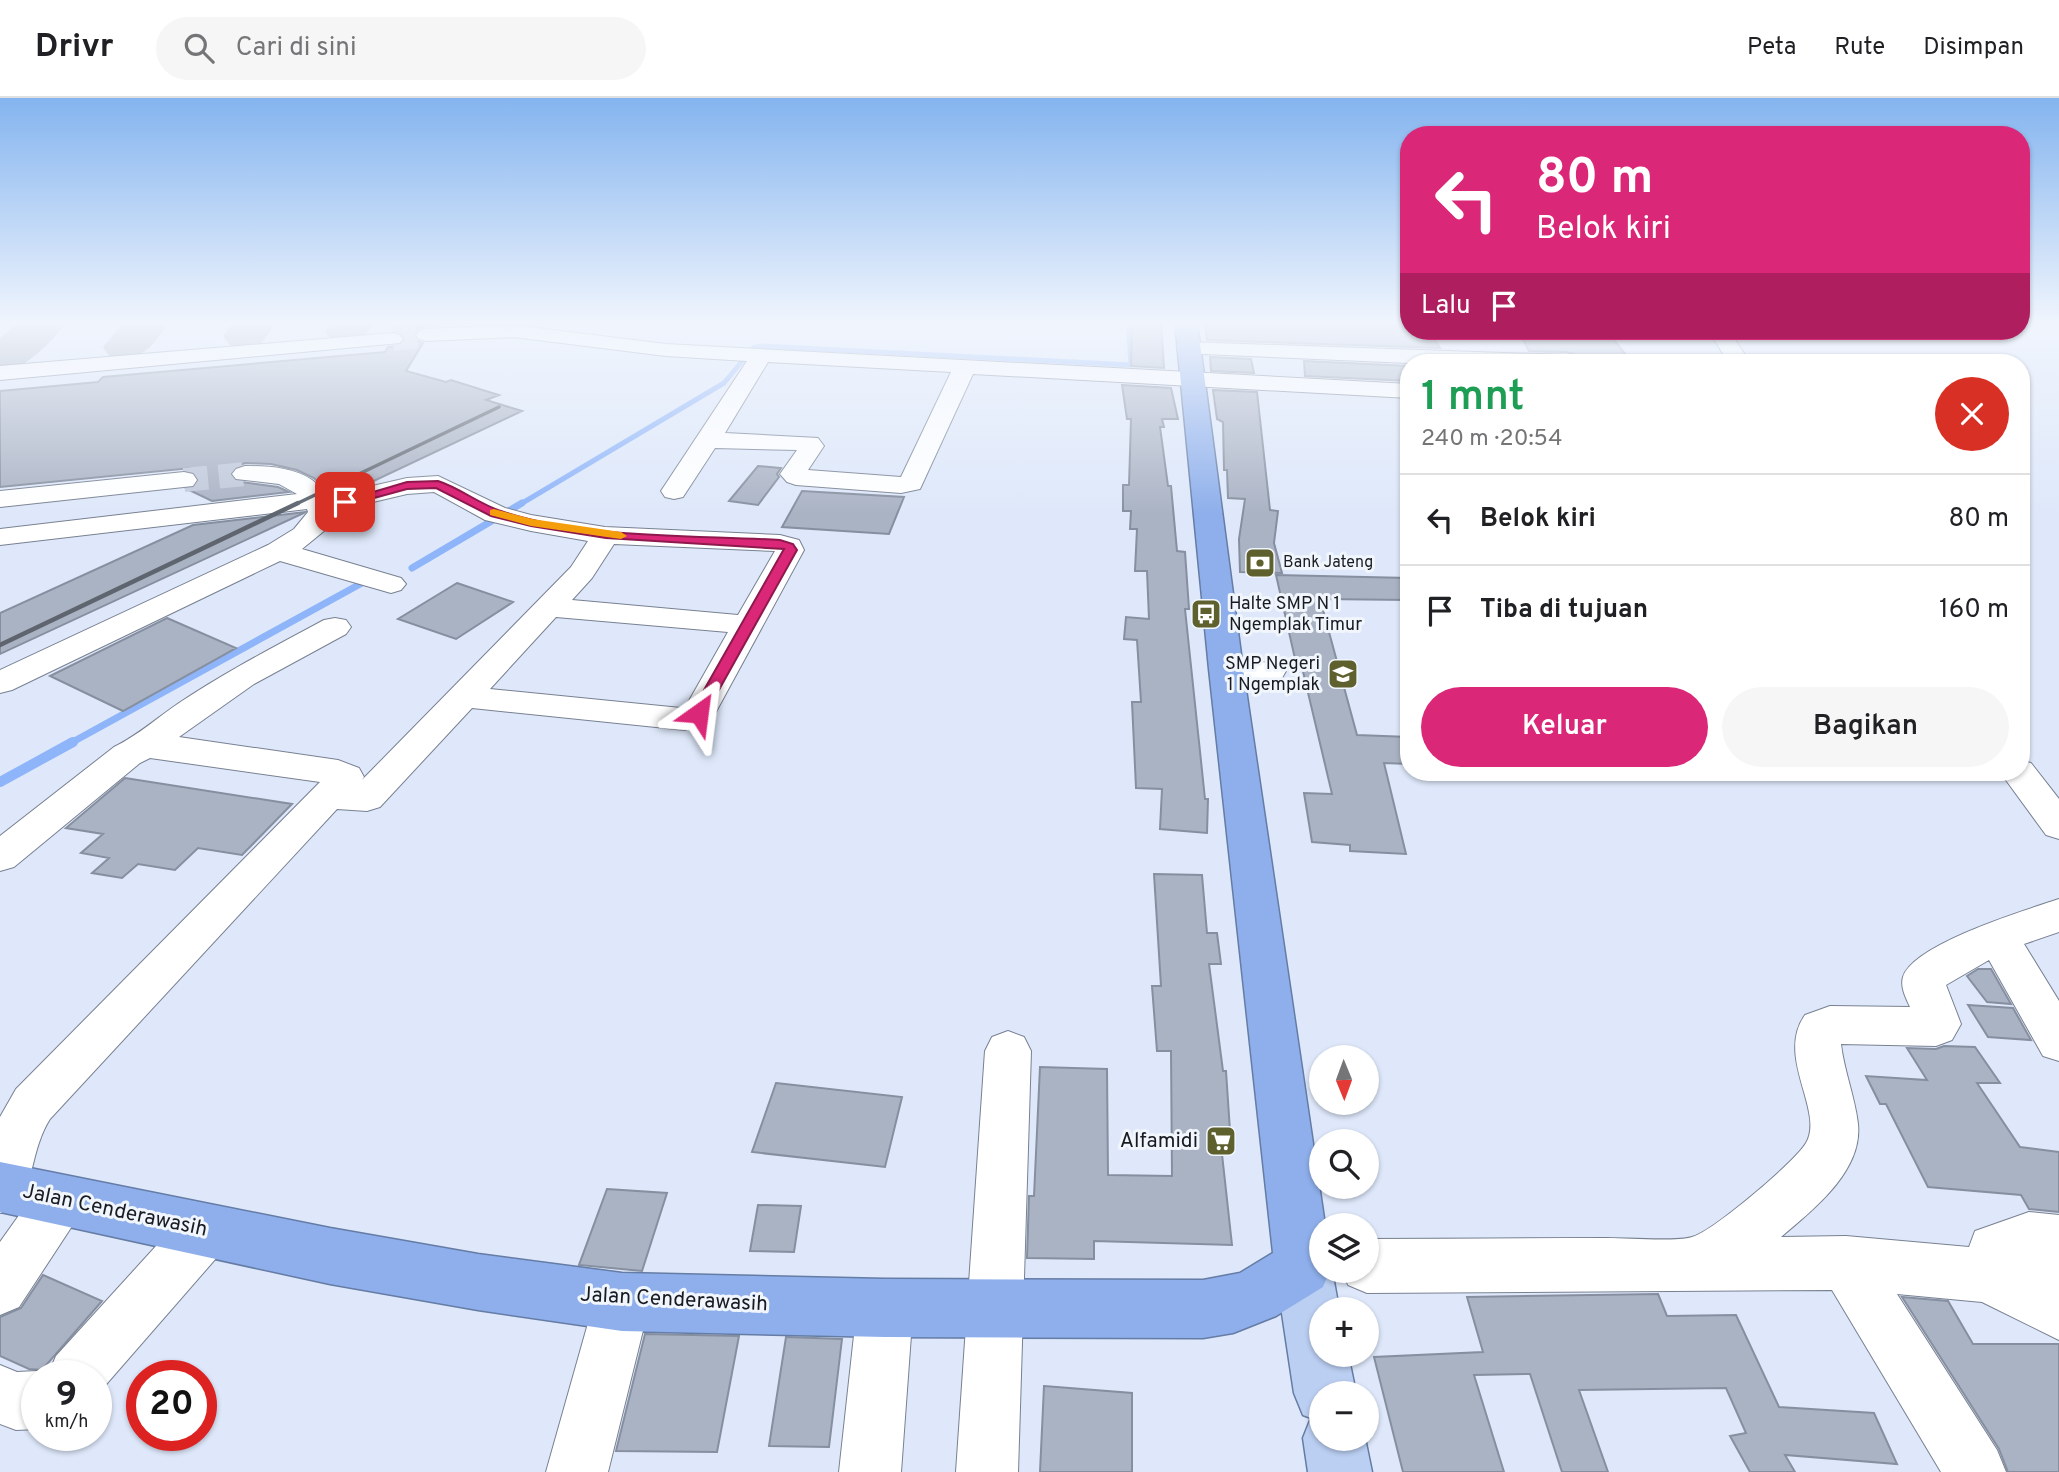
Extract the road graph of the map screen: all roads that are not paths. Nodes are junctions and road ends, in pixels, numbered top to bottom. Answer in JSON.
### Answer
{"nodes":[{"id":1,"x":730,"y":386,"type":"edge"},
{"id":2,"x":956,"y":386,"type":"edge"},
{"id":3,"x":1193,"y":386,"type":"edge"},
{"id":4,"x":708,"y":440,"type":"junction"},
{"id":5,"x":245,"y":474,"type":"tunnel mouth"},
{"id":6,"x":184,"y":480,"type":"tunnel mouth"},
{"id":7,"x":674,"y":491,"type":"dead end"},
{"id":8,"x":0,"y":499,"type":"edge"},
{"id":9,"x":319,"y":503,"type":"junction"},
{"id":10,"x":606,"y":535,"type":"junction"},
{"id":11,"x":0,"y":537,"type":"edge"},
{"id":12,"x":278,"y":551,"type":"junction"},
{"id":13,"x":391,"y":584,"type":"dead end"},
{"id":14,"x":548,"y":607,"type":"junction"},
{"id":15,"x":749,"y":625,"type":"junction"},
{"id":16,"x":335,"y":627,"type":"dead end"},
{"id":17,"x":51,"y":658,"type":"junction"},
{"id":18,"x":0,"y":663,"type":"edge"},
{"id":19,"x":1226,"y":669,"type":"junction"},
{"id":20,"x":1270,"y":671,"type":"dead end"},
{"id":21,"x":0,"y":683,"type":"edge"},
{"id":22,"x":463,"y":697,"type":"junction"},
{"id":23,"x":144,"y":747,"type":"junction"},
{"id":24,"x":2025,"y":781,"type":"edge"},
{"id":25,"x":329,"y":796,"type":"junction"},
{"id":26,"x":2059,"y":825,"type":"edge"},
{"id":27,"x":0,"y":857,"type":"edge"},
{"id":28,"x":2059,"y":915,"type":"edge"},
{"id":29,"x":1998,"y":937,"type":"junction"},
{"id":30,"x":2059,"y":1042,"type":"edge"},
{"id":31,"x":1008,"y":1051,"type":"dead end"},
{"id":32,"x":1,"y":1188,"type":"edge"},
{"id":33,"x":60,"y":1200,"type":"junction"},
{"id":34,"x":206,"y":1230,"type":"junction"},
{"id":35,"x":1309,"y":1246,"type":"edge"},
{"id":36,"x":1846,"y":1263,"type":"junction"},
{"id":37,"x":1700,"y":1264,"type":"junction"},
{"id":38,"x":1379,"y":1266,"type":"edge"},
{"id":39,"x":1309,"y":1269,"type":"edge"},
{"id":40,"x":1985,"y":1276,"type":"junction"},
{"id":41,"x":2058,"y":1279,"type":"edge"},
{"id":42,"x":1314,"y":1283,"type":"edge"},
{"id":43,"x":0,"y":1288,"type":"edge"},
{"id":44,"x":622,"y":1302,"type":"junction"},
{"id":45,"x":996,"y":1307,"type":"junction"},
{"id":46,"x":885,"y":1308,"type":"junction"},
{"id":47,"x":90,"y":1360,"type":"edge"},
{"id":48,"x":1324,"y":1381,"type":"edge"},
{"id":49,"x":0,"y":1394,"type":"edge"},
{"id":50,"x":21,"y":1401,"type":"edge"},
{"id":51,"x":1336,"y":1451,"type":"edge"},
{"id":52,"x":577,"y":1472,"type":"edge"},
{"id":53,"x":870,"y":1472,"type":"edge"},
{"id":54,"x":987,"y":1472,"type":"edge"},
{"id":55,"x":1340,"y":1472,"type":"edge"},
{"id":56,"x":1975,"y":1472,"type":"edge"}],
"edges":[{"from":1,"to":4,"type":"street"},
{"from":2,"to":4,"type":"street"},
{"from":3,"to":19,"type":"highway"},
{"from":4,"to":7,"type":"street"},
{"from":5,"to":9,"type":"street"},
{"from":6,"to":8,"type":"street"},
{"from":9,"to":10,"type":"street"},
{"from":9,"to":11,"type":"street"},
{"from":9,"to":12,"type":"street"},
{"from":10,"to":14,"type":"street"},
{"from":10,"to":15,"type":"street"},
{"from":12,"to":13,"type":"street"},
{"from":12,"to":17,"type":"street"},
{"from":14,"to":15,"type":"street"},
{"from":14,"to":22,"type":"street"},
{"from":15,"to":22,"type":"street"},
{"from":16,"to":23,"type":"street"},
{"from":17,"to":18,"type":"street"},
{"from":17,"to":21,"type":"street"},
{"from":19,"to":20,"type":"street"},
{"from":19,"to":35,"type":"highway"},
{"from":22,"to":25,"type":"street"},
{"from":23,"to":25,"type":"street"},
{"from":23,"to":27,"type":"street"},
{"from":24,"to":26,"type":"street"},
{"from":25,"to":32,"type":"street"},
{"from":28,"to":29,"type":"street"},
{"from":29,"to":30,"type":"street"},
{"from":29,"to":37,"type":"street"},
{"from":31,"to":45,"type":"street"},
{"from":32,"to":33,"type":"highway","name":"Jalan Cenderawasih"},
{"from":33,"to":34,"type":"highway","name":"Jalan Cenderawasih"},
{"from":33,"to":43,"type":"street"},
{"from":34,"to":44,"type":"highway","name":"Jalan Cenderawasih"},
{"from":34,"to":47,"type":"street"},
{"from":36,"to":37,"type":"street"},
{"from":36,"to":40,"type":"street"},
{"from":36,"to":56,"type":"street"},
{"from":37,"to":38,"type":"street"},
{"from":39,"to":45,"type":"highway","name":"Jalan Cenderawasih"},
{"from":40,"to":41,"type":"street"},
{"from":40,"to":41,"type":"street"},
{"from":42,"to":48,"type":"main road"},
{"from":44,"to":46,"type":"highway","name":"Jalan Cenderawasih"},
{"from":44,"to":52,"type":"street"},
{"from":45,"to":46,"type":"highway","name":"Jalan Cenderawasih"},
{"from":45,"to":54,"type":"street"},
{"from":46,"to":53,"type":"street"},
{"from":49,"to":50,"type":"street"},
{"from":51,"to":55,"type":"main road"}]}
